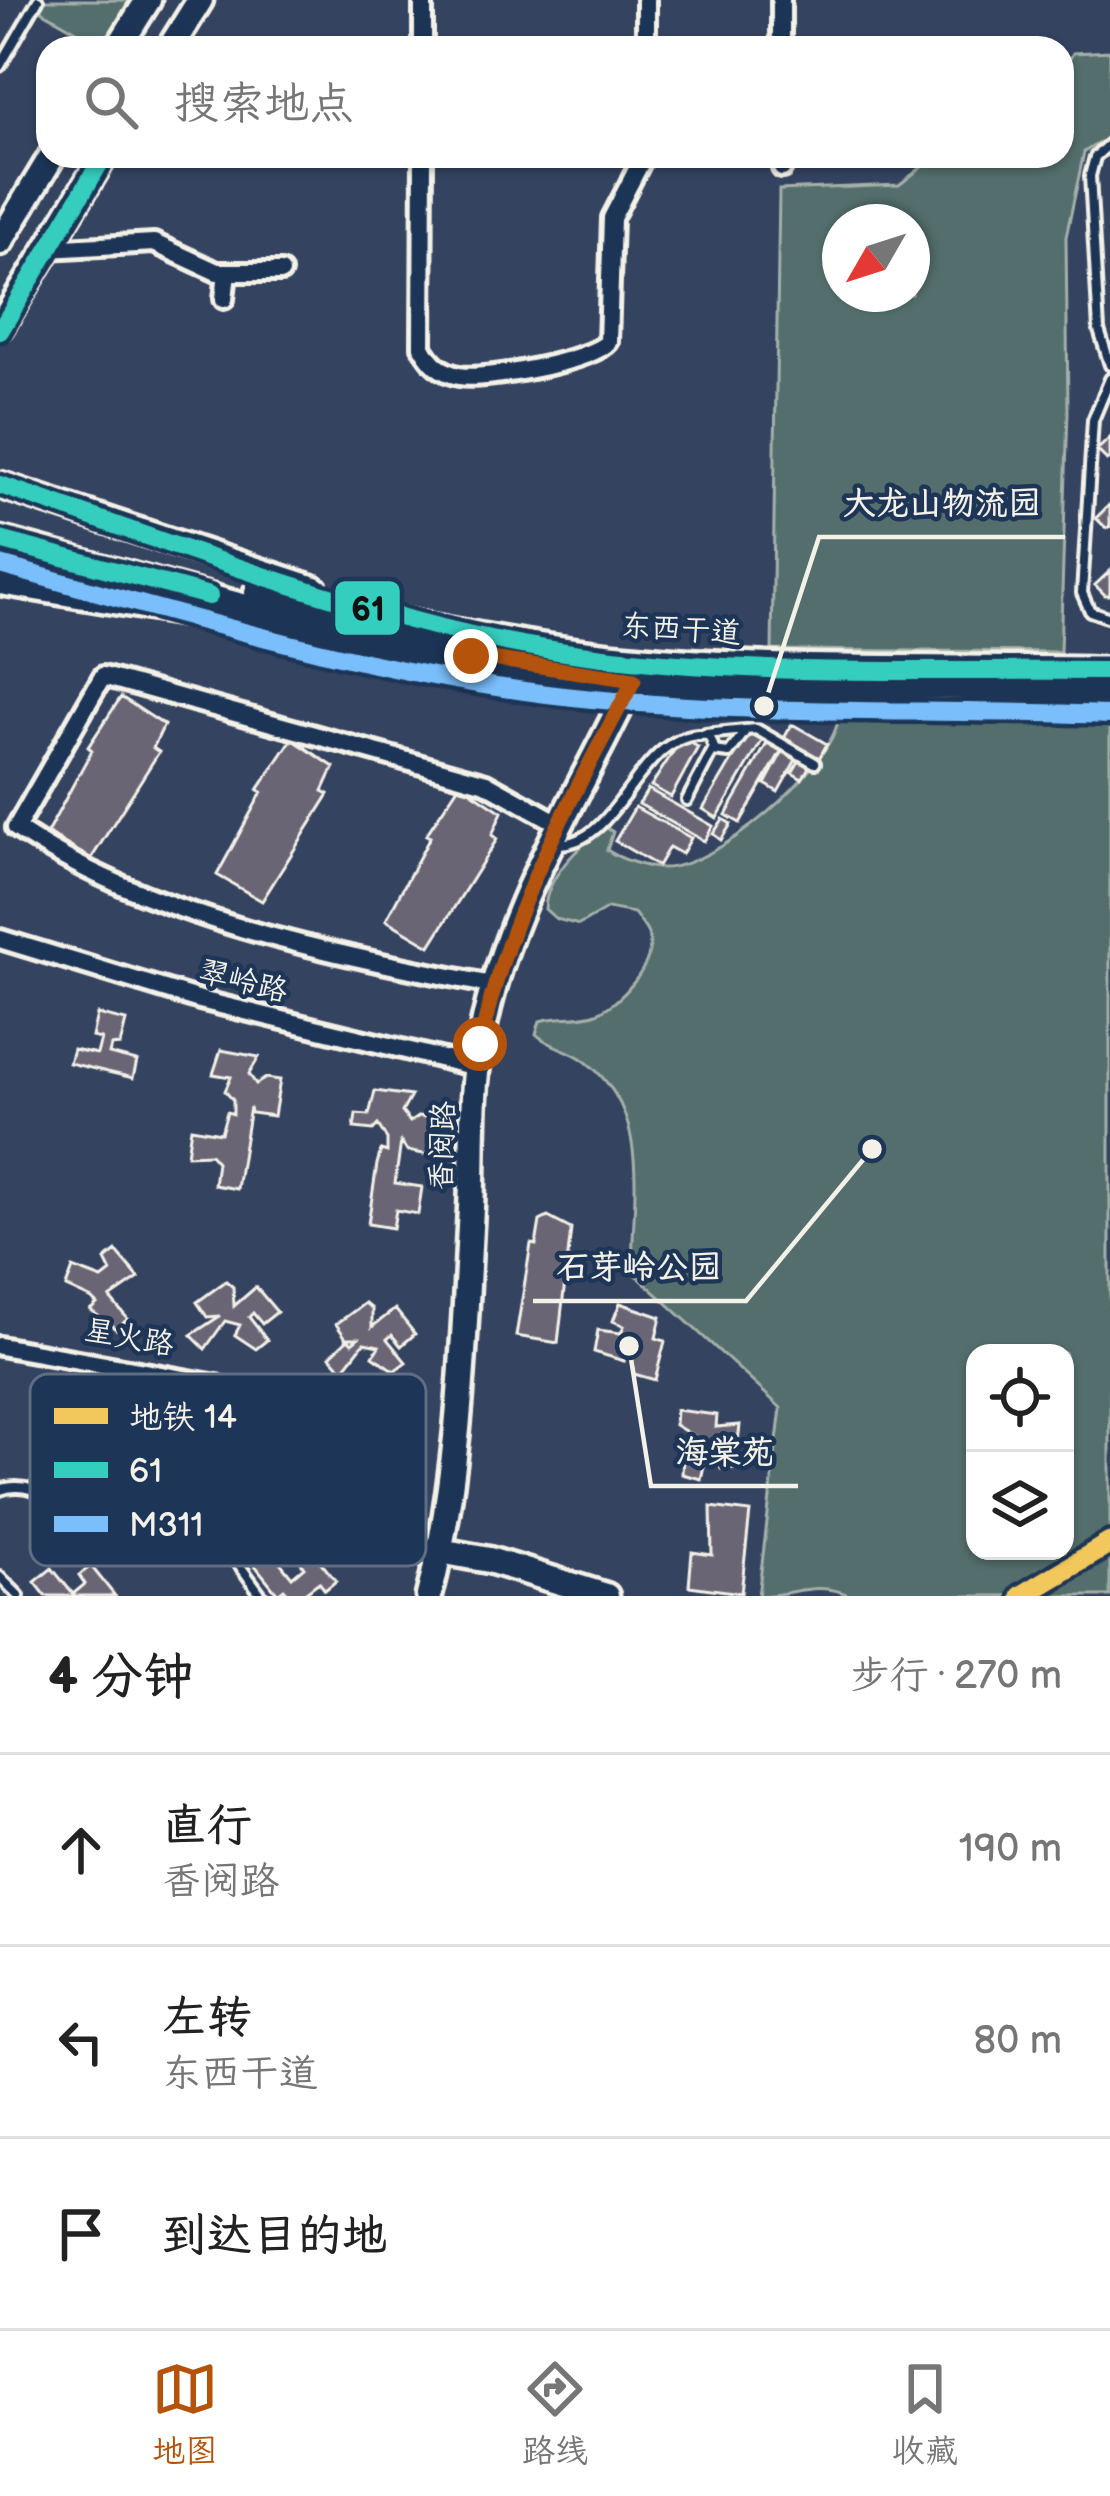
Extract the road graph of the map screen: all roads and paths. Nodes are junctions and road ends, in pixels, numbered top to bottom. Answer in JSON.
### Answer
{"nodes":[{"id":1,"x":38,"y":0,"type":"edge"},
{"id":2,"x":148,"y":0,"type":"edge"},
{"id":3,"x":200,"y":0,"type":"edge"},
{"id":4,"x":423,"y":0,"type":"edge"},
{"id":5,"x":646,"y":0,"type":"edge"},
{"id":6,"x":781,"y":0,"type":"edge"},
{"id":7,"x":126,"y":36,"type":"edge"},
{"id":8,"x":178,"y":36,"type":"edge"},
{"id":9,"x":423,"y":36,"type":"edge"},
{"id":10,"x":646,"y":36,"type":"edge"},
{"id":11,"x":782,"y":36,"type":"edge"},
{"id":12,"x":0,"y":66,"type":"edge"},
{"id":13,"x":1110,"y":142,"type":"edge"},
{"id":14,"x":44,"y":168,"type":"edge"},
{"id":15,"x":97,"y":168,"type":"edge"},
{"id":16,"x":423,"y":168,"type":"edge"},
{"id":17,"x":638,"y":168,"type":"edge"},
{"id":18,"x":4,"y":224,"type":"edge"},
{"id":19,"x":47,"y":249,"type":"junction"},
{"id":20,"x":227,"y":272,"type":"junction"},
{"id":21,"x":281,"y":272,"type":"dead end"},
{"id":22,"x":224,"y":299,"type":"dead end"},
{"id":23,"x":4,"y":321,"type":"edge"},
{"id":24,"x":1110,"y":364,"type":"edge"},
{"id":25,"x":1110,"y":379,"type":"edge"},
{"id":26,"x":0,"y":485,"type":"edge"},
{"id":27,"x":0,"y":523,"type":"edge"},
{"id":28,"x":0,"y":540,"type":"edge"},
{"id":29,"x":0,"y":581,"type":"edge"},
{"id":30,"x":250,"y":599,"type":"junction"},
{"id":31,"x":1110,"y":618,"type":"edge"},
{"id":32,"x":474,"y":646,"type":"junction"},
{"id":33,"x":639,"y":669,"type":"junction"},
{"id":34,"x":1110,"y":671,"type":"edge"},
{"id":35,"x":1110,"y":691,"type":"edge"},
{"id":36,"x":747,"y":729,"type":"junction"},
{"id":37,"x":703,"y":734,"type":"junction"},
{"id":38,"x":713,"y":752,"type":"junction"},
{"id":39,"x":815,"y":763,"type":"dead end"},
{"id":40,"x":687,"y":800,"type":"dead end"},
{"id":41,"x":553,"y":833,"type":"junction"},
{"id":42,"x":0,"y":938,"type":"edge"},
{"id":43,"x":492,"y":985,"type":"junction"},
{"id":44,"x":476,"y":1066,"type":"junction"},
{"id":45,"x":0,"y":1346,"type":"edge"},
{"id":46,"x":137,"y":1370,"type":"junction"},
{"id":47,"x":135,"y":1374,"type":"edge"},
{"id":48,"x":158,"y":1374,"type":"edge"},
{"id":49,"x":30,"y":1489,"type":"edge"},
{"id":50,"x":0,"y":1490,"type":"edge"},
{"id":51,"x":426,"y":1548,"type":"edge"},
{"id":52,"x":440,"y":1551,"type":"junction"},
{"id":53,"x":239,"y":1566,"type":"edge"},
{"id":54,"x":0,"y":1576,"type":"edge"},
{"id":55,"x":19,"y":1596,"type":"edge"},
{"id":56,"x":262,"y":1596,"type":"edge"},
{"id":57,"x":429,"y":1596,"type":"edge"},
{"id":58,"x":606,"y":1596,"type":"edge"}],
"edges":[{"from":1,"to":12,"type":"lane"},
{"from":2,"to":7,"type":"main road"},
{"from":3,"to":8,"type":"main road"},
{"from":4,"to":9,"type":"street"},
{"from":5,"to":10,"type":"street"},
{"from":6,"to":11,"type":"street"},
{"from":13,"to":24,"type":"lane"},
{"from":14,"to":18,"type":"main road"},
{"from":15,"to":19,"type":"main road"},
{"from":16,"to":17,"type":"street"},
{"from":19,"to":20,"type":"street"},
{"from":19,"to":23,"type":"main road"},
{"from":20,"to":21,"type":"street"},
{"from":20,"to":22,"type":"street"},
{"from":25,"to":31,"type":"lane"},
{"from":26,"to":32,"type":"main road"},
{"from":27,"to":30,"type":"main road"},
{"from":28,"to":30,"type":"main road"},
{"from":29,"to":32,"type":"main road"},
{"from":30,"to":32,"type":"main road","name":"东西干道"},
{"from":32,"to":33,"type":"main road","name":"东西干道"},
{"from":33,"to":34,"type":"main road","name":"东西干道"},
{"from":33,"to":35,"type":"main road","name":"东西干道"},
{"from":33,"to":41,"type":"main road","name":"香阅路"},
{"from":36,"to":37,"type":"lane"},
{"from":36,"to":38,"type":"lane"},
{"from":36,"to":39,"type":"lane"},
{"from":37,"to":38,"type":"lane"},
{"from":37,"to":41,"type":"lane"},
{"from":38,"to":40,"type":"lane"},
{"from":41,"to":43,"type":"main road","name":"香阅路"},
{"from":41,"to":43,"type":"street"},
{"from":42,"to":44,"type":"street","name":"翠岭路"},
{"from":43,"to":44,"type":"main road","name":"香阅路"},
{"from":44,"to":52,"type":"main road","name":"香阅路"},
{"from":45,"to":46,"type":"street","name":"星火路"},
{"from":46,"to":47,"type":"lane"},
{"from":46,"to":48,"type":"street","name":"星火路"},
{"from":49,"to":50,"type":"lane"},
{"from":51,"to":52,"type":"street","name":"星火路"},
{"from":52,"to":57,"type":"main road","name":"香阅路"},
{"from":52,"to":58,"type":"main road","name":"星火路"},
{"from":53,"to":56,"type":"lane"},
{"from":54,"to":55,"type":"lane"}]}
